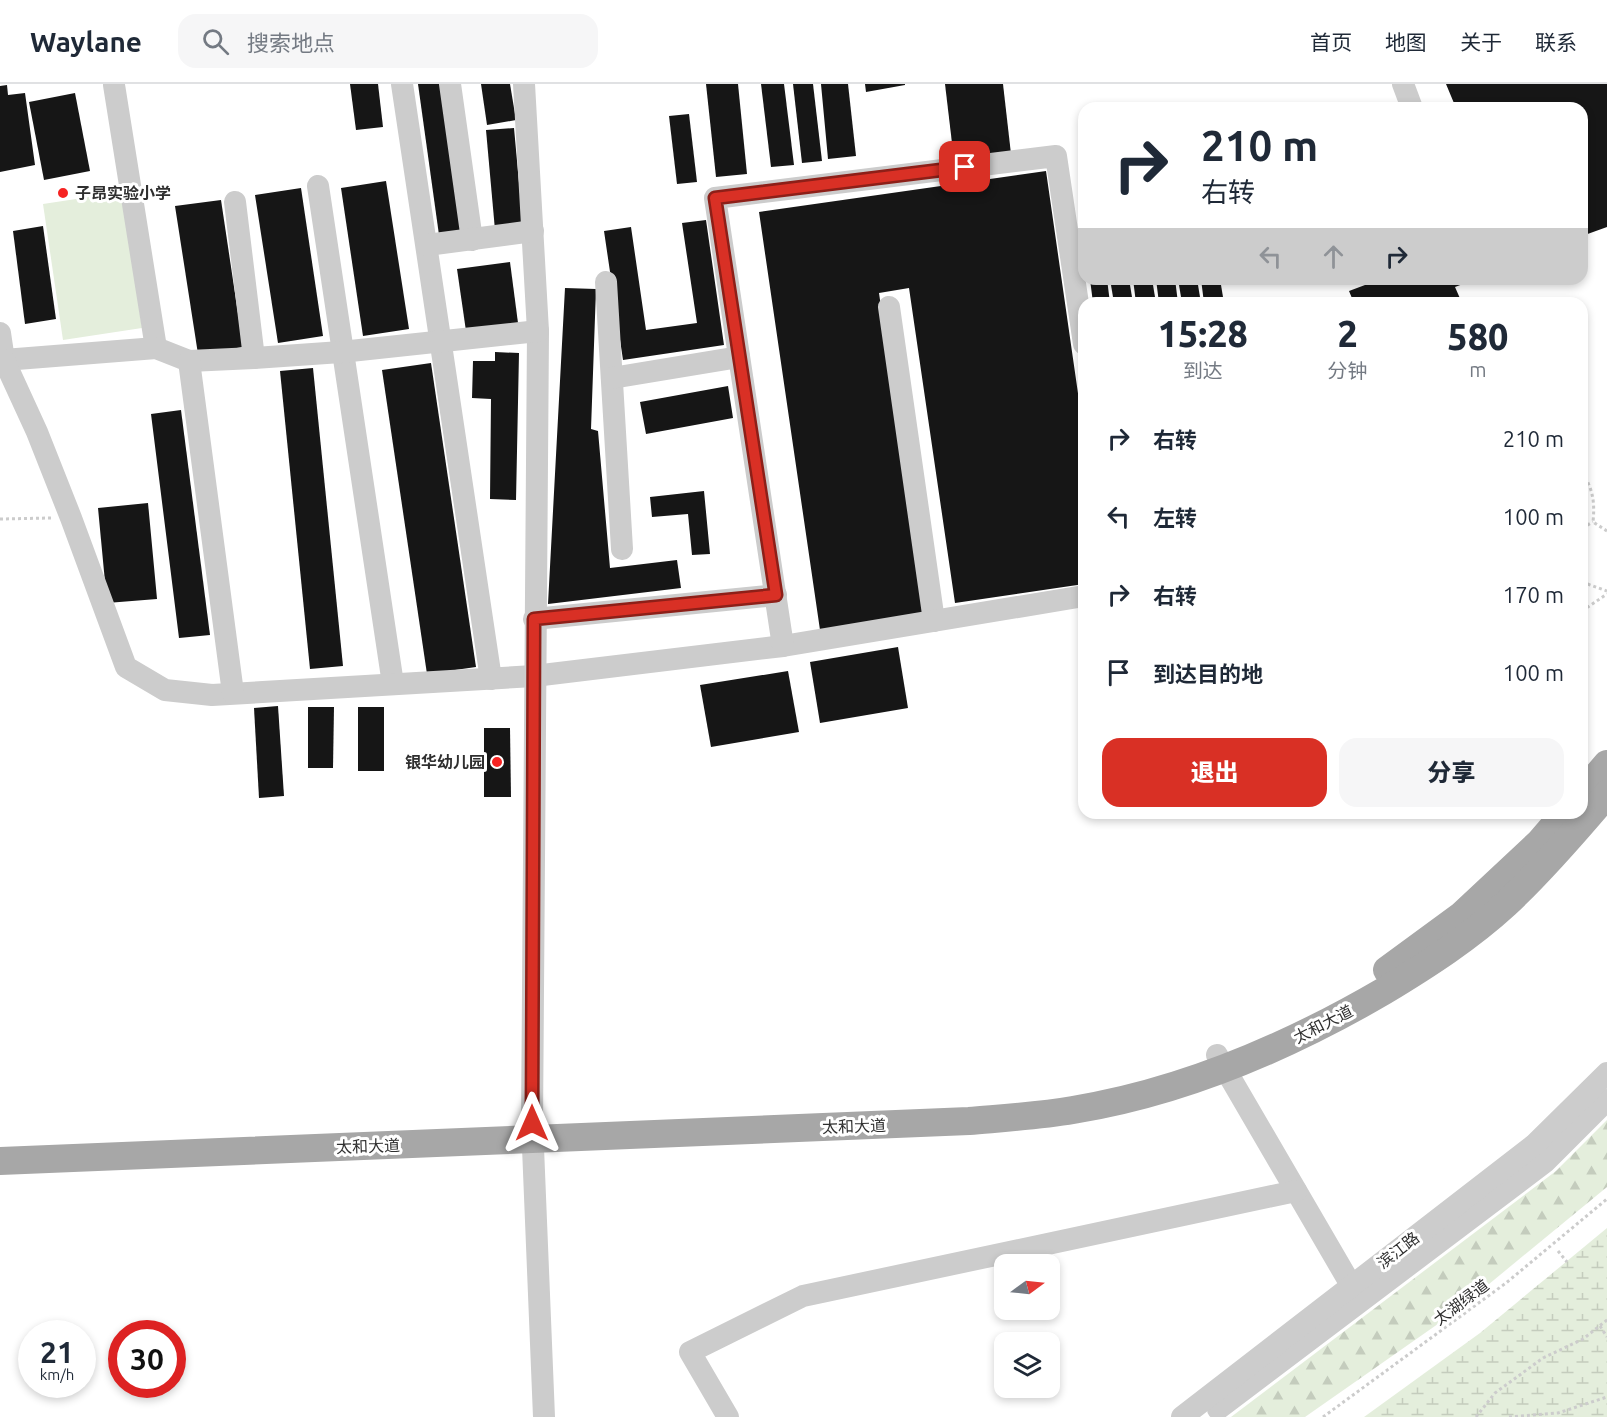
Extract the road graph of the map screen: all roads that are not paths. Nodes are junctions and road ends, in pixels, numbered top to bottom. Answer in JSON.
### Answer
{"nodes":[{"id":1,"x":402,"y":84,"type":"edge"},
{"id":2,"x":450,"y":84,"type":"edge"},
{"id":3,"x":524,"y":84,"type":"edge"},
{"id":4,"x":1402,"y":84,"type":"edge"},
{"id":5,"x":114,"y":85,"type":"edge"},
{"id":6,"x":1410,"y":102,"type":"edge"},
{"id":7,"x":318,"y":186,"type":"dead end"},
{"id":8,"x":235,"y":202,"type":"dead end"},
{"id":9,"x":1076,"y":226,"type":"edge"},
{"id":10,"x":532,"y":231,"type":"junction"},
{"id":11,"x":472,"y":240,"type":"junction"},
{"id":12,"x":427,"y":244,"type":"junction"},
{"id":13,"x":1078,"y":256,"type":"edge"},
{"id":14,"x":606,"y":282,"type":"dead end"},
{"id":15,"x":889,"y":307,"type":"dead end"},
{"id":16,"x":538,"y":331,"type":"junction"},
{"id":17,"x":0,"y":333,"type":"edge"},
{"id":18,"x":442,"y":341,"type":"junction"},
{"id":19,"x":156,"y":348,"type":"junction"},
{"id":20,"x":341,"y":352,"type":"junction"},
{"id":21,"x":739,"y":357,"type":"junction"},
{"id":22,"x":255,"y":358,"type":"junction"},
{"id":23,"x":4,"y":360,"type":"junction"},
{"id":24,"x":189,"y":361,"type":"junction"},
{"id":25,"x":612,"y":378,"type":"junction"},
{"id":26,"x":622,"y":549,"type":"dead end"},
{"id":27,"x":776,"y":595,"type":"junction"},
{"id":28,"x":1078,"y":597,"type":"edge"},
{"id":29,"x":534,"y":619,"type":"junction"},
{"id":30,"x":934,"y":621,"type":"junction"},
{"id":31,"x":783,"y":646,"type":"junction"},
{"id":32,"x":534,"y":676,"type":"junction"},
{"id":33,"x":491,"y":679,"type":"junction"},
{"id":34,"x":393,"y":684,"type":"junction"},
{"id":35,"x":233,"y":693,"type":"junction"},
{"id":36,"x":1607,"y":764,"type":"edge"},
{"id":37,"x":1588,"y":786,"type":"edge"},
{"id":38,"x":1607,"y":794,"type":"edge"},
{"id":39,"x":1588,"y":817,"type":"edge"},
{"id":40,"x":1560,"y":819,"type":"edge"},
{"id":41,"x":1586,"y":819,"type":"edge"},
{"id":42,"x":1221,"y":1062,"type":"junction"},
{"id":43,"x":1607,"y":1073,"type":"edge"},
{"id":44,"x":1607,"y":1100,"type":"edge"},
{"id":45,"x":533,"y":1131,"type":"junction"},
{"id":46,"x":0,"y":1146,"type":"edge"},
{"id":47,"x":0,"y":1161,"type":"edge"},
{"id":48,"x":1296,"y":1191,"type":"junction"},
{"id":49,"x":1356,"y":1294,"type":"junction"},
{"id":50,"x":544,"y":1417,"type":"edge"},
{"id":51,"x":728,"y":1417,"type":"edge"},
{"id":52,"x":1182,"y":1417,"type":"edge"},
{"id":53,"x":1207,"y":1417,"type":"edge"}],
"edges":[{"from":1,"to":12,"type":"street"},
{"from":2,"to":11,"type":"street"},
{"from":3,"to":10,"type":"street"},
{"from":4,"to":6,"type":"street"},
{"from":5,"to":19,"type":"street"},
{"from":7,"to":20,"type":"street"},
{"from":8,"to":22,"type":"street"},
{"from":9,"to":13,"type":"street"},
{"from":9,"to":21,"type":"street"},
{"from":10,"to":11,"type":"street"},
{"from":10,"to":16,"type":"street"},
{"from":11,"to":12,"type":"street"},
{"from":12,"to":18,"type":"street"},
{"from":14,"to":25,"type":"street"},
{"from":15,"to":30,"type":"street"},
{"from":16,"to":18,"type":"street"},
{"from":16,"to":29,"type":"street"},
{"from":17,"to":23,"type":"street"},
{"from":18,"to":20,"type":"street"},
{"from":18,"to":33,"type":"street"},
{"from":19,"to":23,"type":"street"},
{"from":19,"to":24,"type":"street"},
{"from":20,"to":22,"type":"street"},
{"from":20,"to":34,"type":"street"},
{"from":21,"to":25,"type":"street"},
{"from":21,"to":27,"type":"street"},
{"from":22,"to":24,"type":"street"},
{"from":23,"to":35,"type":"street"},
{"from":24,"to":35,"type":"street"},
{"from":25,"to":26,"type":"street"},
{"from":27,"to":29,"type":"street"},
{"from":27,"to":31,"type":"street"},
{"from":28,"to":30,"type":"street"},
{"from":29,"to":32,"type":"street"},
{"from":30,"to":31,"type":"street"},
{"from":31,"to":32,"type":"street"},
{"from":32,"to":33,"type":"street"},
{"from":32,"to":45,"type":"street"},
{"from":33,"to":34,"type":"street"},
{"from":34,"to":35,"type":"street"},
{"from":36,"to":37,"type":"main road"},
{"from":38,"to":39,"type":"main road","name":"太和大道"},
{"from":40,"to":42,"type":"main road","name":"太和大道"},
{"from":41,"to":42,"type":"main road","name":"太和大道"},
{"from":42,"to":45,"type":"main road","name":"太和大道"},
{"from":42,"to":48,"type":"street"},
{"from":43,"to":49,"type":"street","name":"滨江路"},
{"from":44,"to":49,"type":"street"},
{"from":45,"to":46,"type":"main road","name":"太和大道"},
{"from":45,"to":47,"type":"main road","name":"太和大道"},
{"from":45,"to":50,"type":"street"},
{"from":48,"to":49,"type":"street"},
{"from":48,"to":51,"type":"street"},
{"from":49,"to":52,"type":"street","name":"滨江路"},
{"from":49,"to":53,"type":"street"}]}
